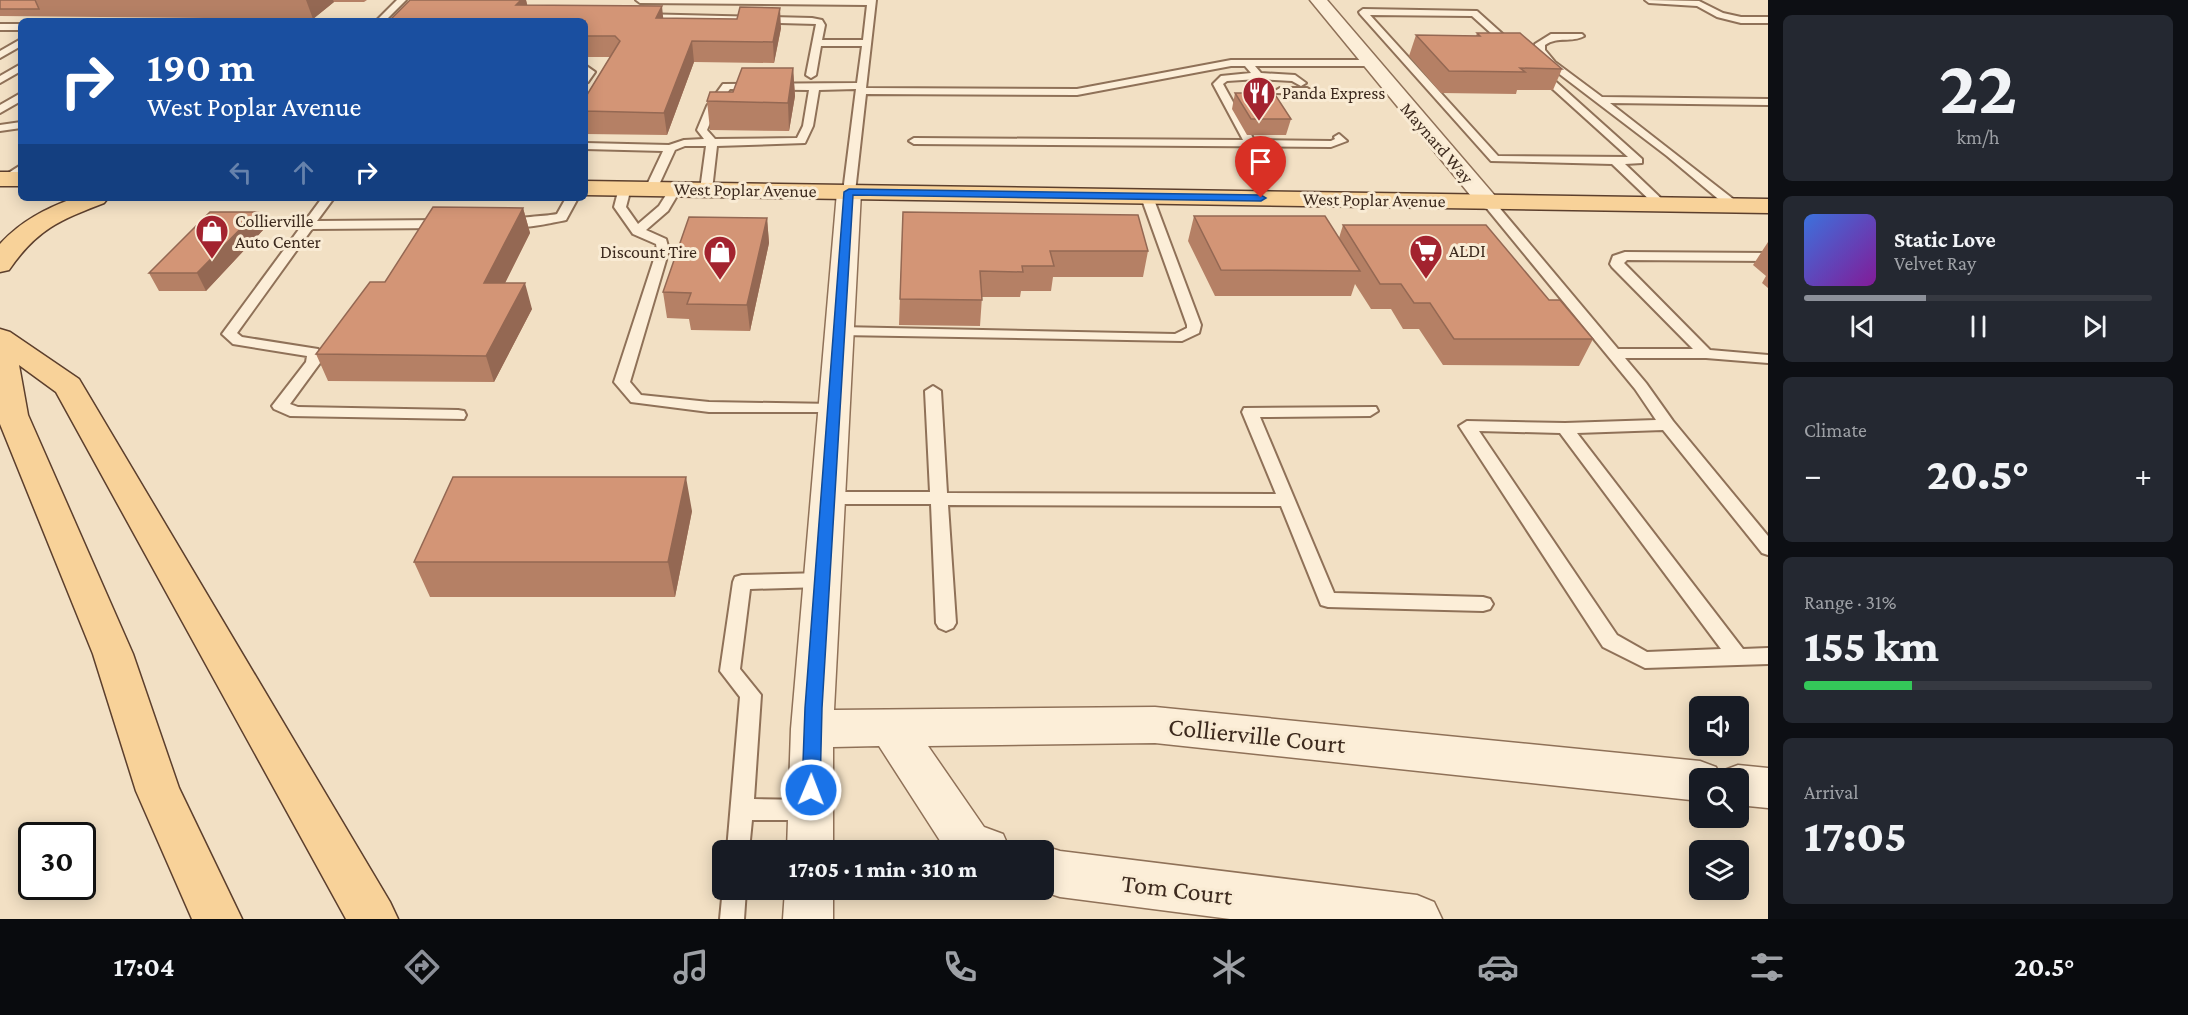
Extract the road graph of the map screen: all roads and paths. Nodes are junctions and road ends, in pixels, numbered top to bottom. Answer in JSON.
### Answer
{"nodes":[{"id":1,"x":402,"y":0,"type":"edge"},
{"id":2,"x":640,"y":0,"type":"edge"},
{"id":3,"x":1318,"y":0,"type":"edge"},
{"id":4,"x":1649,"y":0,"type":"edge"},
{"id":5,"x":872,"y":1,"type":"edge"},
{"id":6,"x":738,"y":2,"type":"junction"},
{"id":7,"x":1696,"y":2,"type":"edge"},
{"id":8,"x":629,"y":16,"type":"edge"},
{"id":9,"x":383,"y":18,"type":"edge"},
{"id":10,"x":734,"y":18,"type":"junction"},
{"id":11,"x":1768,"y":20,"type":"edge"},
{"id":12,"x":18,"y":27,"type":"edge"},
{"id":13,"x":2,"y":28,"type":"edge"},
{"id":14,"x":1579,"y":36,"type":"dead end"},
{"id":15,"x":817,"y":43,"type":"junction"},
{"id":16,"x":867,"y":43,"type":"junction"},
{"id":17,"x":18,"y":44,"type":"edge"},
{"id":18,"x":0,"y":55,"type":"edge"},
{"id":19,"x":1248,"y":63,"type":"junction"},
{"id":20,"x":1369,"y":63,"type":"junction"},
{"id":21,"x":18,"y":69,"type":"edge"},
{"id":22,"x":811,"y":75,"type":"dead end"},
{"id":23,"x":1257,"y":76,"type":"junction"},
{"id":24,"x":0,"y":80,"type":"edge"},
{"id":25,"x":815,"y":87,"type":"junction"},
{"id":26,"x":862,"y":89,"type":"junction"},
{"id":27,"x":1280,"y":90,"type":"dead end"},
{"id":28,"x":18,"y":98,"type":"edge"},
{"id":29,"x":1600,"y":100,"type":"junction"},
{"id":30,"x":1768,"y":102,"type":"edge"},
{"id":31,"x":0,"y":110,"type":"edge"},
{"id":32,"x":18,"y":125,"type":"edge"},
{"id":33,"x":0,"y":128,"type":"edge"},
{"id":34,"x":1339,"y":137,"type":"dead end"},
{"id":35,"x":914,"y":141,"type":"dead end"},
{"id":36,"x":712,"y":143,"type":"junction"},
{"id":37,"x":1250,"y":143,"type":"junction"},
{"id":38,"x":588,"y":146,"type":"edge"},
{"id":39,"x":670,"y":148,"type":"junction"},
{"id":40,"x":1615,"y":161,"type":"junction"},
{"id":41,"x":588,"y":188,"type":"edge"},
{"id":42,"x":625,"y":188,"type":"junction"},
{"id":43,"x":651,"y":189,"type":"junction"},
{"id":44,"x":675,"y":189,"type":"junction"},
{"id":45,"x":706,"y":189,"type":"junction"},
{"id":46,"x":849,"y":192,"type":"junction"},
{"id":47,"x":1147,"y":196,"type":"junction"},
{"id":48,"x":88,"y":201,"type":"edge"},
{"id":49,"x":326,"y":201,"type":"edge"},
{"id":50,"x":570,"y":201,"type":"edge"},
{"id":51,"x":1488,"y":202,"type":"junction"},
{"id":52,"x":1660,"y":204,"type":"junction"},
{"id":53,"x":1732,"y":206,"type":"junction"},
{"id":54,"x":1768,"y":206,"type":"edge"},
{"id":55,"x":486,"y":223,"type":"edge"},
{"id":56,"x":454,"y":224,"type":"edge"},
{"id":57,"x":308,"y":225,"type":"junction"},
{"id":58,"x":637,"y":231,"type":"junction"},
{"id":59,"x":1768,"y":257,"type":"edge"},
{"id":60,"x":1,"y":261,"type":"edge"},
{"id":61,"x":840,"y":331,"type":"junction"},
{"id":62,"x":0,"y":339,"type":"edge"},
{"id":63,"x":1614,"y":353,"type":"junction"},
{"id":64,"x":1706,"y":354,"type":"junction"},
{"id":65,"x":1768,"y":359,"type":"edge"},
{"id":66,"x":933,"y":391,"type":"dead end"},
{"id":67,"x":834,"y":409,"type":"junction"},
{"id":68,"x":1370,"y":411,"type":"dead end"},
{"id":69,"x":458,"y":415,"type":"dead end"},
{"id":70,"x":1667,"y":425,"type":"junction"},
{"id":71,"x":1564,"y":428,"type":"junction"},
{"id":72,"x":828,"y":498,"type":"junction"},
{"id":73,"x":939,"y":498,"type":"junction"},
{"id":74,"x":1287,"y":500,"type":"junction"},
{"id":75,"x":1768,"y":548,"type":"edge"},
{"id":76,"x":823,"y":580,"type":"junction"},
{"id":77,"x":1483,"y":604,"type":"dead end"},
{"id":78,"x":945,"y":623,"type":"dead end"},
{"id":79,"x":1768,"y":656,"type":"edge"},
{"id":80,"x":1738,"y":657,"type":"junction"},
{"id":81,"x":890,"y":728,"type":"junction"},
{"id":82,"x":812,"y":729,"type":"junction"},
{"id":83,"x":1689,"y":780,"type":"edge"},
{"id":84,"x":1749,"y":786,"type":"edge"},
{"id":85,"x":1768,"y":788,"type":"edge"},
{"id":86,"x":741,"y":809,"type":"junction"},
{"id":87,"x":810,"y":810,"type":"junction"},
{"id":88,"x":739,"y":840,"type":"edge"},
{"id":89,"x":810,"y":840,"type":"edge"},
{"id":90,"x":966,"y":840,"type":"edge"},
{"id":91,"x":1054,"y":872,"type":"edge"},
{"id":92,"x":733,"y":900,"type":"edge"},
{"id":93,"x":809,"y":900,"type":"edge"},
{"id":94,"x":217,"y":919,"type":"edge"},
{"id":95,"x":373,"y":919,"type":"edge"},
{"id":96,"x":732,"y":919,"type":"edge"},
{"id":97,"x":808,"y":919,"type":"edge"},
{"id":98,"x":1417,"y":919,"type":"edge"}],
"edges":[{"from":1,"to":9,"type":"lane"},
{"from":2,"to":6,"type":"lane"},
{"from":3,"to":20,"type":"street","name":"Maynard Way"},
{"from":4,"to":7,"type":"lane"},
{"from":5,"to":6,"type":"lane"},
{"from":5,"to":16,"type":"lane"},
{"from":6,"to":10,"type":"lane"},
{"from":7,"to":11,"type":"lane"},
{"from":8,"to":10,"type":"lane"},
{"from":10,"to":15,"type":"lane"},
{"from":12,"to":13,"type":"lane"},
{"from":14,"to":29,"type":"lane"},
{"from":15,"to":16,"type":"lane"},
{"from":15,"to":22,"type":"lane"},
{"from":16,"to":26,"type":"lane"},
{"from":17,"to":18,"type":"lane"},
{"from":19,"to":20,"type":"lane"},
{"from":19,"to":23,"type":"lane"},
{"from":19,"to":26,"type":"lane"},
{"from":20,"to":51,"type":"street","name":"Maynard Way"},
{"from":21,"to":24,"type":"lane"},
{"from":23,"to":27,"type":"lane"},
{"from":23,"to":37,"type":"lane"},
{"from":25,"to":26,"type":"lane"},
{"from":25,"to":36,"type":"lane"},
{"from":25,"to":36,"type":"lane"},
{"from":26,"to":46,"type":"lane"},
{"from":28,"to":31,"type":"lane"},
{"from":29,"to":30,"type":"lane"},
{"from":29,"to":53,"type":"lane"},
{"from":32,"to":33,"type":"lane"},
{"from":34,"to":37,"type":"lane"},
{"from":35,"to":37,"type":"lane"},
{"from":36,"to":39,"type":"lane"},
{"from":36,"to":45,"type":"lane"},
{"from":38,"to":39,"type":"lane"},
{"from":39,"to":43,"type":"lane"},
{"from":40,"to":40,"type":"lane"},
{"from":40,"to":52,"type":"lane"},
{"from":41,"to":42,"type":"main road","name":"West Poplar Avenue"},
{"from":42,"to":43,"type":"main road","name":"West Poplar Avenue"},
{"from":42,"to":58,"type":"lane"},
{"from":43,"to":44,"type":"main road","name":"West Poplar Avenue"},
{"from":44,"to":45,"type":"main road","name":"West Poplar Avenue"},
{"from":44,"to":58,"type":"lane"},
{"from":45,"to":46,"type":"main road","name":"West Poplar Avenue"},
{"from":46,"to":47,"type":"main road","name":"West Poplar Avenue"},
{"from":46,"to":61,"type":"street"},
{"from":47,"to":51,"type":"main road","name":"West Poplar Avenue"},
{"from":47,"to":61,"type":"lane"},
{"from":48,"to":60,"type":"main road"},
{"from":49,"to":57,"type":"lane"},
{"from":50,"to":55,"type":"lane"},
{"from":51,"to":52,"type":"main road","name":"West Poplar Avenue"},
{"from":51,"to":63,"type":"lane"},
{"from":52,"to":53,"type":"main road","name":"West Poplar Avenue"},
{"from":53,"to":54,"type":"main road","name":"West Poplar Avenue"},
{"from":56,"to":57,"type":"lane"},
{"from":57,"to":69,"type":"lane"},
{"from":58,"to":67,"type":"lane"},
{"from":59,"to":64,"type":"lane"},
{"from":61,"to":67,"type":"street"},
{"from":62,"to":94,"type":"main road"},
{"from":62,"to":95,"type":"main road"},
{"from":63,"to":64,"type":"lane"},
{"from":63,"to":70,"type":"lane"},
{"from":64,"to":65,"type":"lane"},
{"from":66,"to":73,"type":"lane"},
{"from":67,"to":72,"type":"street"},
{"from":68,"to":74,"type":"lane"},
{"from":70,"to":71,"type":"lane"},
{"from":70,"to":75,"type":"lane"},
{"from":71,"to":80,"type":"lane"},
{"from":71,"to":80,"type":"lane"},
{"from":72,"to":73,"type":"lane"},
{"from":72,"to":76,"type":"street"},
{"from":73,"to":74,"type":"lane"},
{"from":73,"to":78,"type":"lane"},
{"from":74,"to":77,"type":"lane"},
{"from":76,"to":82,"type":"street"},
{"from":76,"to":86,"type":"lane"},
{"from":79,"to":80,"type":"lane"},
{"from":81,"to":82,"type":"street","name":"Collierville Court"},
{"from":81,"to":83,"type":"street","name":"Collierville Court"},
{"from":81,"to":90,"type":"street"},
{"from":82,"to":87,"type":"street"},
{"from":84,"to":85,"type":"street"},
{"from":86,"to":87,"type":"lane"},
{"from":86,"to":88,"type":"lane"},
{"from":87,"to":89,"type":"street"},
{"from":91,"to":98,"type":"street","name":"Tom Court"},
{"from":92,"to":96,"type":"lane"},
{"from":93,"to":97,"type":"street"}]}
